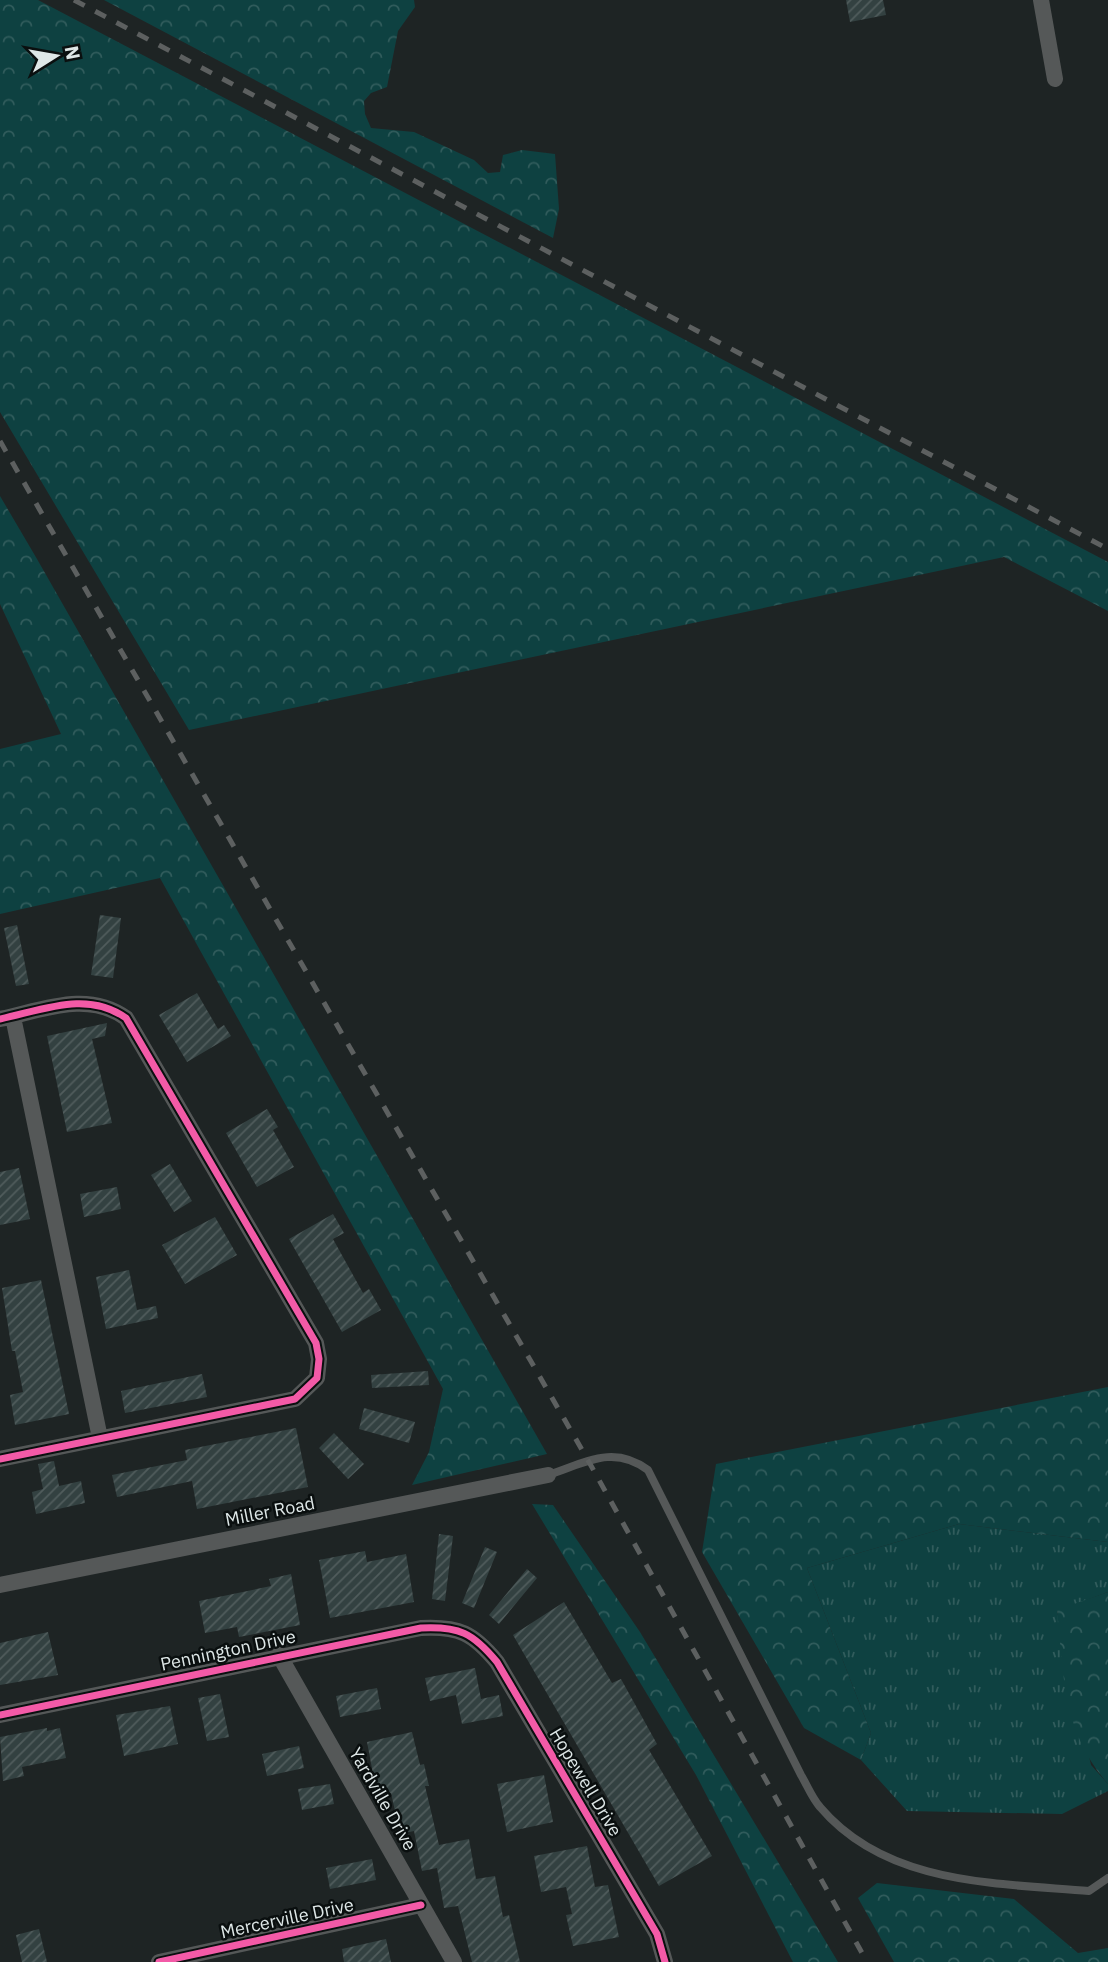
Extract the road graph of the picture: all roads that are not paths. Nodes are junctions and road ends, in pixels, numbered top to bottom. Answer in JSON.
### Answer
{"nodes":[{"id":1,"x":1041,"y":0,"type":"edge"},
{"id":2,"x":1055,"y":79,"type":"dead end"},
{"id":3,"x":6,"y":1018,"type":"edge"},
{"id":4,"x":100,"y":1438,"type":"junction"},
{"id":5,"x":0,"y":1459,"type":"edge"},
{"id":6,"x":548,"y":1475,"type":"joint"},
{"id":7,"x":0,"y":1585,"type":"edge"},
{"id":8,"x":462,"y":1631,"type":"joint"},
{"id":9,"x":279,"y":1656,"type":"junction"},
{"id":10,"x":0,"y":1714,"type":"edge"},
{"id":11,"x":1108,"y":1878,"type":"edge"},
{"id":12,"x":421,"y":1905,"type":"junction"},
{"id":13,"x":159,"y":1962,"type":"edge"},
{"id":14,"x":454,"y":1962,"type":"edge"},
{"id":15,"x":665,"y":1962,"type":"edge"}],
"edges":[{"from":1,"to":2,"type":"street"},
{"from":3,"to":4,"type":"street"},
{"from":3,"to":4,"type":"street"},
{"from":4,"to":5,"type":"street"},
{"from":6,"to":7,"type":"street","name":"Miller Road"},
{"from":6,"to":11,"type":"lane"},
{"from":8,"to":9,"type":"street","name":"Pennington Drive"},
{"from":8,"to":15,"type":"street","name":"Hopewell Drive"},
{"from":9,"to":10,"type":"street","name":"Pennington Drive"},
{"from":9,"to":12,"type":"street","name":"Yardville Drive"},
{"from":12,"to":13,"type":"street","name":"Mercerville Drive"},
{"from":12,"to":14,"type":"street","name":"Yardville Drive"}]}
